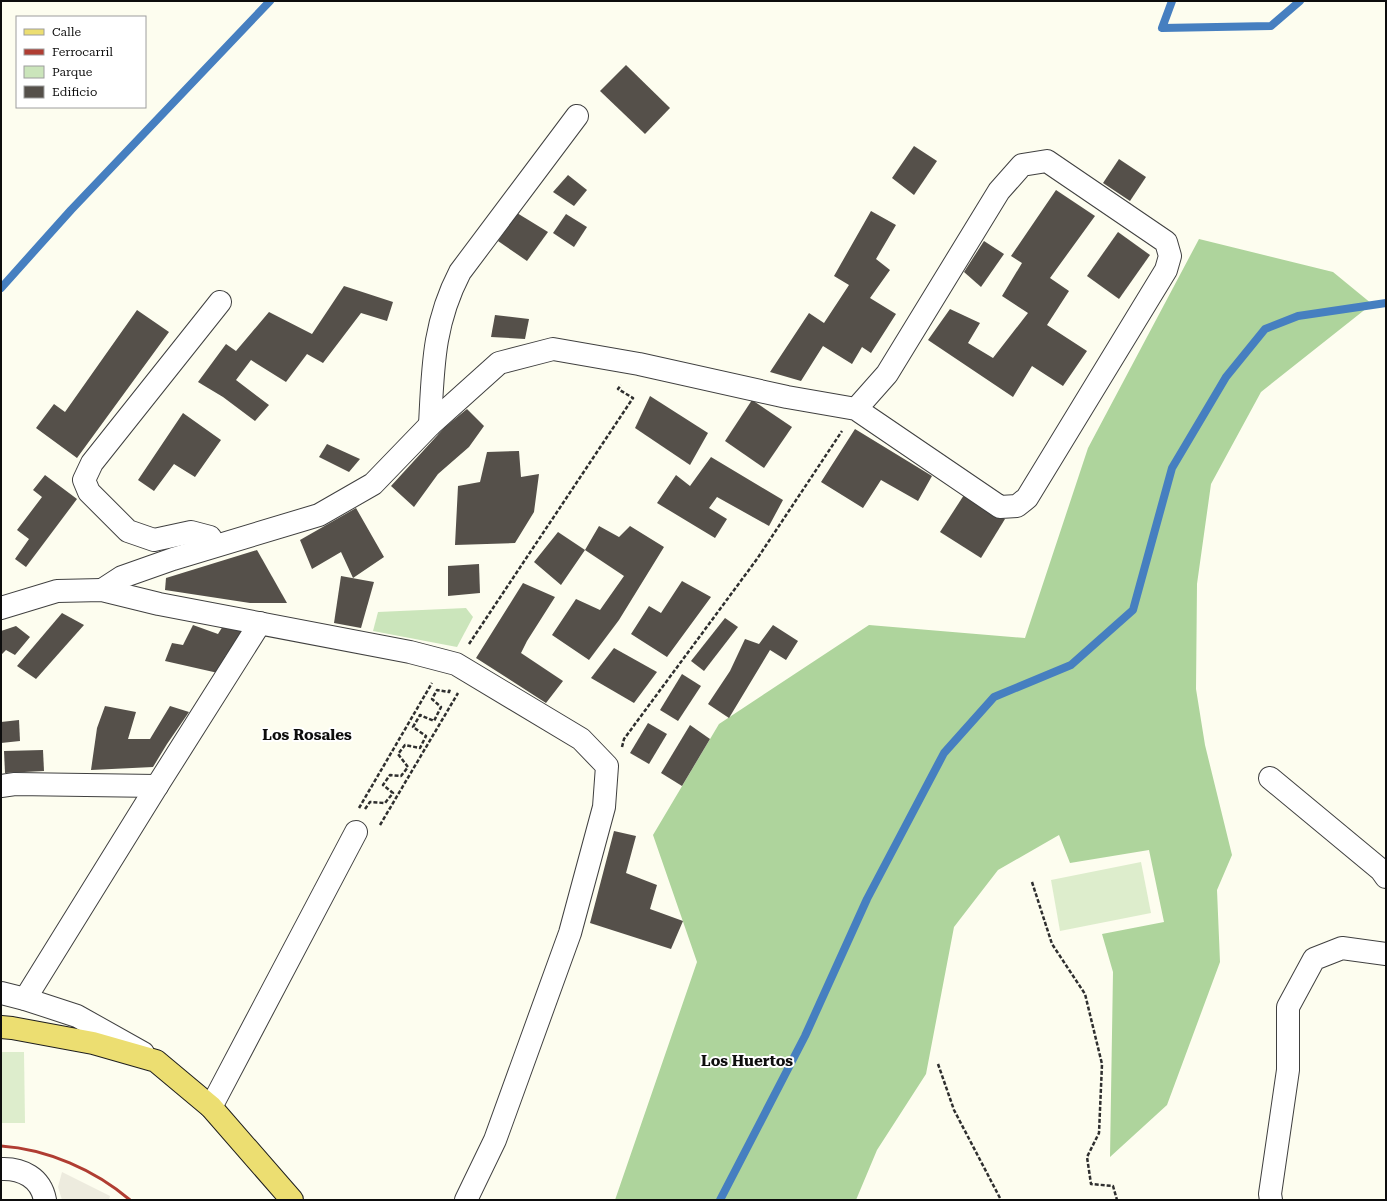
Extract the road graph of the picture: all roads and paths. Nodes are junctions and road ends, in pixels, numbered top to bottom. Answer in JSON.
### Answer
{"nodes":[{"id":1,"x":577,"y":116,"type":"dead end"},
{"id":2,"x":220,"y":302,"type":"dead end"},
{"id":3,"x":640,"y":364,"type":"junction"},
{"id":4,"x":856,"y":409,"type":"junction"},
{"id":5,"x":430,"y":424,"type":"junction"},
{"id":6,"x":215,"y":545,"type":"junction"},
{"id":7,"x":102,"y":590,"type":"junction"},
{"id":8,"x":1,"y":608,"type":"edge"},
{"id":9,"x":260,"y":623,"type":"junction"},
{"id":10,"x":457,"y":666,"type":"junction"},
{"id":11,"x":608,"y":766,"type":"junction"},
{"id":12,"x":1270,"y":778,"type":"dead end"},
{"id":13,"x":1,"y":786,"type":"edge"},
{"id":14,"x":157,"y":786,"type":"junction"},
{"id":15,"x":356,"y":832,"type":"junction"},
{"id":16,"x":1386,"y":877,"type":"edge"},
{"id":17,"x":1032,"y":882,"type":"dead end"},
{"id":18,"x":1386,"y":954,"type":"edge"},
{"id":19,"x":1,"y":993,"type":"edge"},
{"id":20,"x":25,"y":999,"type":"junction"},
{"id":21,"x":1,"y":1027,"type":"edge"},
{"id":22,"x":156,"y":1061,"type":"junction"},
{"id":23,"x":938,"y":1064,"type":"dead end"},
{"id":24,"x":211,"y":1107,"type":"junction"},
{"id":25,"x":1,"y":1169,"type":"edge"},
{"id":26,"x":45,"y":1197,"type":"edge"},
{"id":27,"x":292,"y":1200,"type":"edge"},
{"id":28,"x":466,"y":1200,"type":"edge"},
{"id":29,"x":1001,"y":1200,"type":"edge"},
{"id":30,"x":1117,"y":1200,"type":"edge"},
{"id":31,"x":1272,"y":1200,"type":"edge"}],
"edges":[{"from":1,"to":5,"type":"street"},
{"from":2,"to":6,"type":"street"},
{"from":3,"to":4,"type":"street"},
{"from":3,"to":5,"type":"street"},
{"from":3,"to":10,"type":"path"},
{"from":4,"to":4,"type":"street"},
{"from":4,"to":11,"type":"path"},
{"from":5,"to":6,"type":"street"},
{"from":6,"to":7,"type":"street"},
{"from":7,"to":8,"type":"street"},
{"from":7,"to":9,"type":"street"},
{"from":9,"to":10,"type":"street"},
{"from":9,"to":14,"type":"street"},
{"from":10,"to":11,"type":"street"},
{"from":10,"to":15,"type":"path"},
{"from":10,"to":15,"type":"path"},
{"from":10,"to":15,"type":"path"},
{"from":11,"to":28,"type":"street"},
{"from":12,"to":16,"type":"street"},
{"from":13,"to":14,"type":"street"},
{"from":14,"to":20,"type":"street"},
{"from":15,"to":24,"type":"street"},
{"from":17,"to":30,"type":"path"},
{"from":18,"to":31,"type":"street"},
{"from":19,"to":20,"type":"street"},
{"from":20,"to":22,"type":"street"},
{"from":21,"to":22,"type":"main road"},
{"from":22,"to":24,"type":"main road"},
{"from":23,"to":29,"type":"path"},
{"from":24,"to":27,"type":"main road"},
{"from":25,"to":26,"type":"street"}]}
